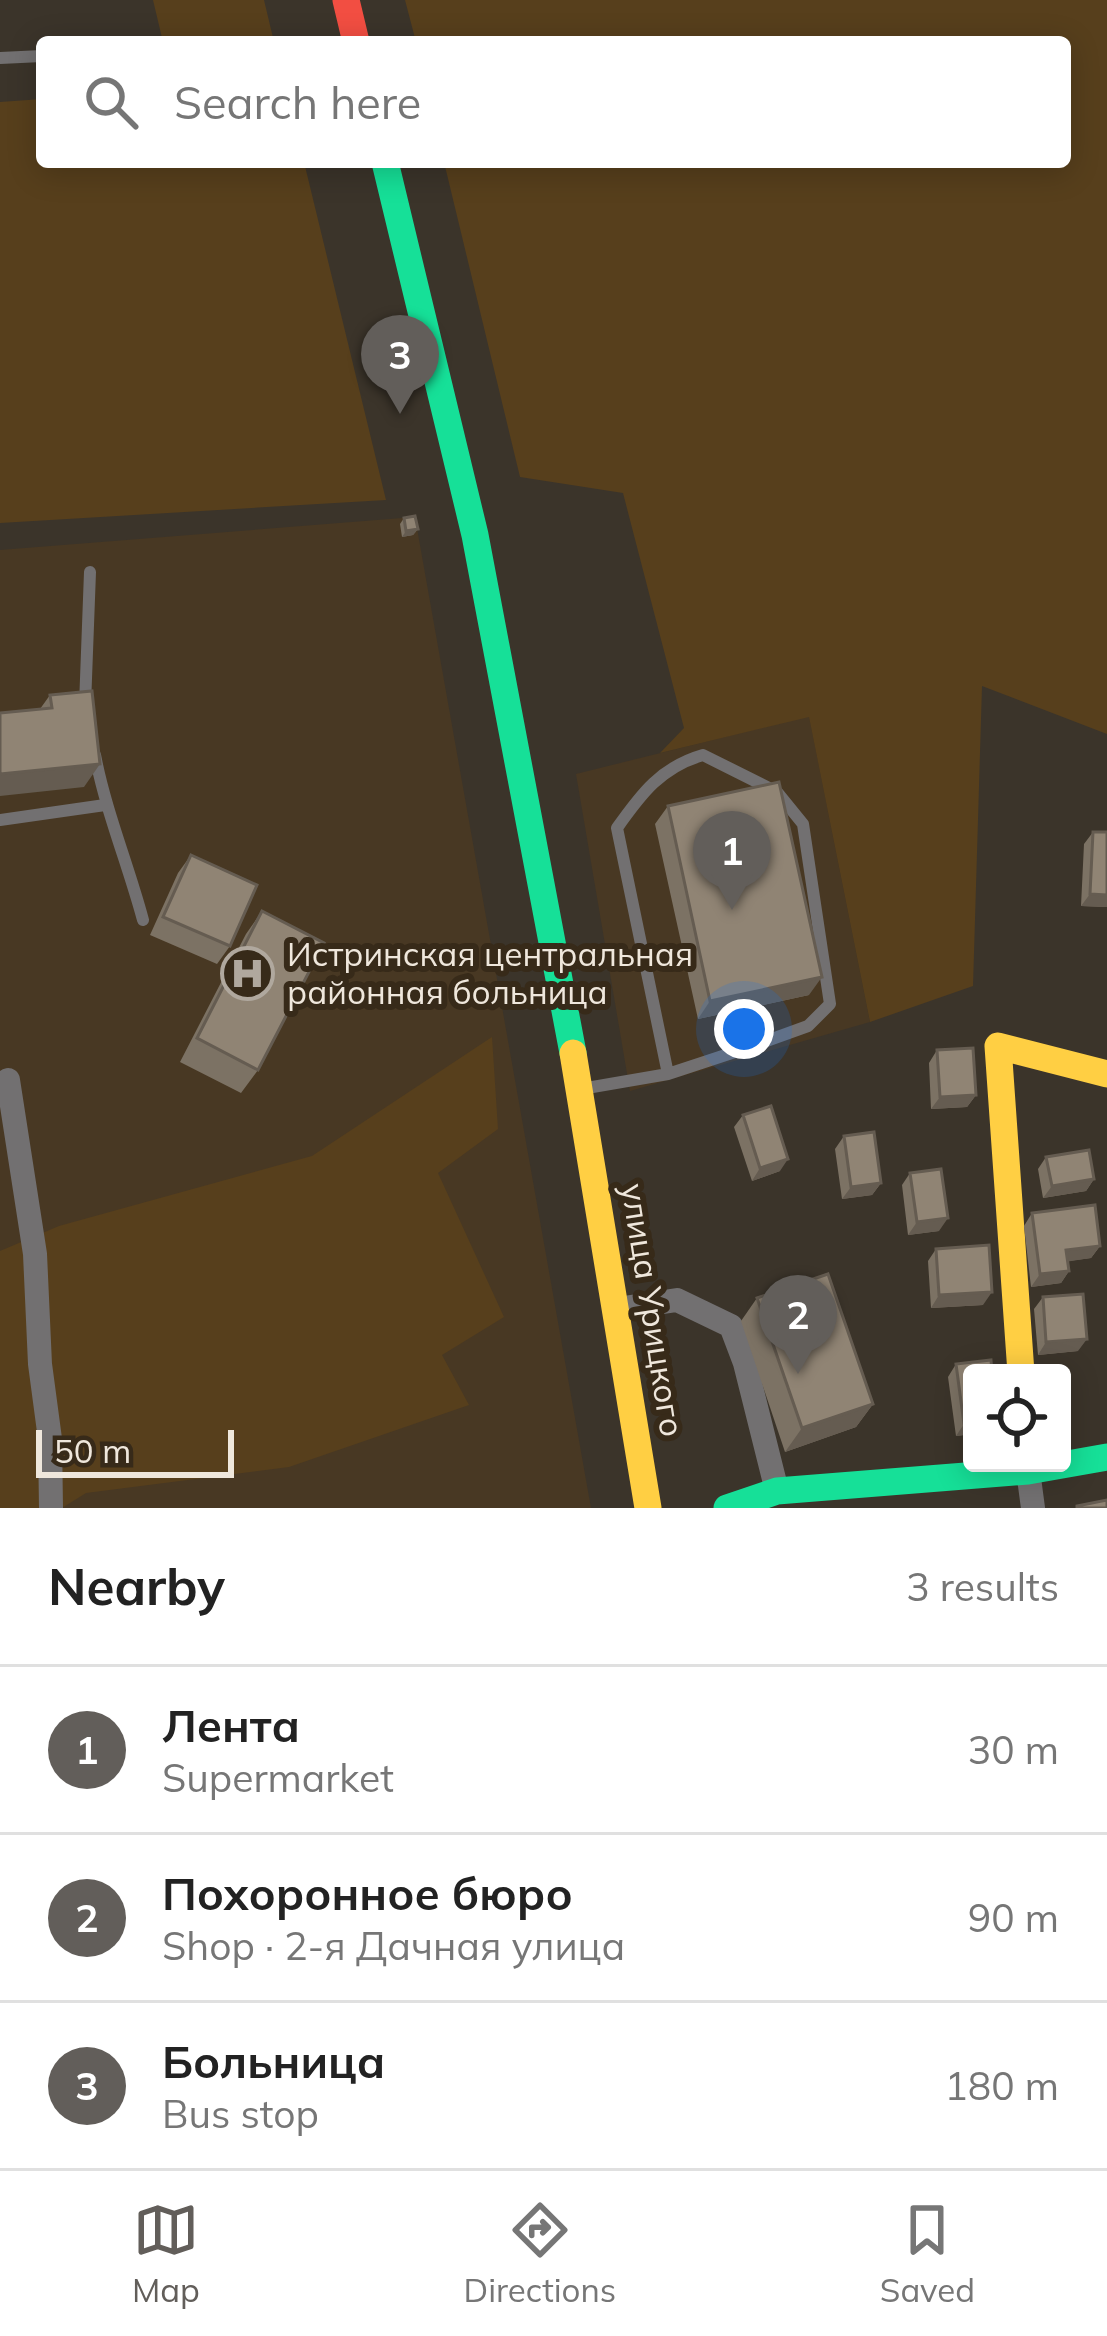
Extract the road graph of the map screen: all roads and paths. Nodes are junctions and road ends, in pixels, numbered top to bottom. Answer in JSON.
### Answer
{"nodes":[{"id":1,"x":346,"y":0,"type":"edge"},
{"id":2,"x":355,"y":36,"type":"edge"},
{"id":3,"x":36,"y":56,"type":"edge"},
{"id":4,"x":0,"y":58,"type":"edge"},
{"id":5,"x":386,"y":168,"type":"edge"},
{"id":6,"x":90,"y":572,"type":"dead end"},
{"id":7,"x":85,"y":706,"type":"junction"},
{"id":8,"x":64,"y":708,"type":"edge"},
{"id":9,"x":89,"y":725,"type":"edge"},
{"id":10,"x":93,"y":746,"type":"edge"},
{"id":11,"x":105,"y":805,"type":"junction"},
{"id":12,"x":0,"y":820,"type":"edge"},
{"id":13,"x":143,"y":920,"type":"dead end"},
{"id":14,"x":668,"y":1073,"type":"junction"},
{"id":15,"x":1107,"y":1074,"type":"edge"},
{"id":16,"x":8,"y":1080,"type":"dead end"},
{"id":17,"x":580,"y":1090,"type":"junction"},
{"id":18,"x":617,"y":1309,"type":"junction"},
{"id":19,"x":1020,"y":1364,"type":"edge"},
{"id":20,"x":1107,"y":1457,"type":"edge"},
{"id":21,"x":1071,"y":1462,"type":"edge"},
{"id":22,"x":976,"y":1472,"type":"edge"},
{"id":23,"x":1029,"y":1472,"type":"edge"},
{"id":24,"x":777,"y":1491,"type":"junction"},
{"id":25,"x":51,"y":1508,"type":"edge"},
{"id":26,"x":648,"y":1508,"type":"edge"},
{"id":27,"x":728,"y":1508,"type":"edge"},
{"id":28,"x":1033,"y":1508,"type":"edge"}],
"edges":[{"from":1,"to":2,"type":"street"},
{"from":3,"to":4,"type":"lane"},
{"from":5,"to":17,"type":"street","name":"улица Урицкого"},
{"from":6,"to":7,"type":"lane"},
{"from":7,"to":8,"type":"lane"},
{"from":7,"to":9,"type":"lane"},
{"from":10,"to":11,"type":"lane"},
{"from":11,"to":12,"type":"lane"},
{"from":11,"to":13,"type":"lane"},
{"from":14,"to":14,"type":"lane"},
{"from":14,"to":17,"type":"lane"},
{"from":15,"to":19,"type":"street"},
{"from":16,"to":25,"type":"street"},
{"from":17,"to":18,"type":"street","name":"улица Урицкого"},
{"from":18,"to":24,"type":"street"},
{"from":18,"to":26,"type":"street","name":"улица Урицкого"},
{"from":20,"to":21,"type":"street"},
{"from":22,"to":24,"type":"street"},
{"from":23,"to":28,"type":"street"},
{"from":24,"to":27,"type":"street"}]}
